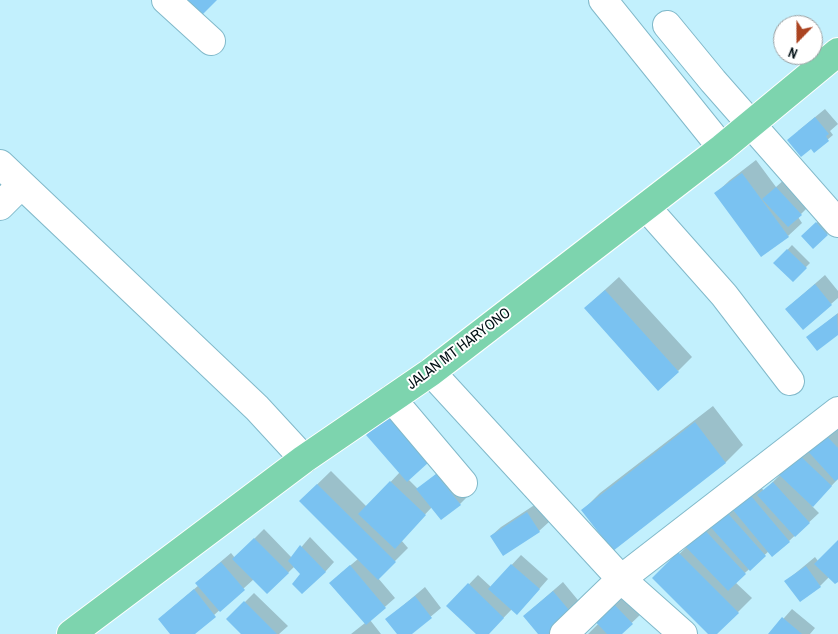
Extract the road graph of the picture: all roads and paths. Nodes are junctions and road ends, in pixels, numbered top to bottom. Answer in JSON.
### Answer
{"nodes":[{"id":1,"x":166,"y":0,"type":"edge"},
{"id":2,"x":603,"y":0,"type":"edge"},
{"id":3,"x":667,"y":25,"type":"dead end"},
{"id":4,"x":211,"y":41,"type":"dead end"},
{"id":5,"x":838,"y":52,"type":"edge"},
{"id":6,"x":750,"y":124,"type":"junction"},
{"id":7,"x":722,"y":148,"type":"junction"},
{"id":8,"x":0,"y":164,"type":"edge"},
{"id":9,"x":21,"y":185,"type":"junction"},
{"id":10,"x":0,"y":206,"type":"edge"},
{"id":11,"x":646,"y":207,"type":"junction"},
{"id":12,"x":838,"y":223,"type":"edge"},
{"id":13,"x":431,"y":372,"type":"junction"},
{"id":14,"x":790,"y":382,"type":"dead end"},
{"id":15,"x":392,"y":399,"type":"junction"},
{"id":16,"x":838,"y":411,"type":"edge"},
{"id":17,"x":304,"y":459,"type":"junction"},
{"id":18,"x":463,"y":483,"type":"dead end"},
{"id":19,"x":621,"y":579,"type":"junction"},
{"id":20,"x":80,"y":631,"type":"edge"},
{"id":21,"x":564,"y":634,"type":"edge"},
{"id":22,"x":683,"y":634,"type":"edge"}],
"edges":[{"from":1,"to":4,"type":"street"},
{"from":2,"to":7,"type":"street"},
{"from":3,"to":6,"type":"street"},
{"from":5,"to":6,"type":"main road","name":"JALAN MT HARYONO"},
{"from":6,"to":7,"type":"main road","name":"JALAN MT HARYONO"},
{"from":6,"to":12,"type":"street"},
{"from":7,"to":11,"type":"main road","name":"JALAN MT HARYONO"},
{"from":8,"to":9,"type":"street"},
{"from":9,"to":10,"type":"street"},
{"from":9,"to":17,"type":"street"},
{"from":11,"to":13,"type":"main road","name":"JALAN MT HARYONO"},
{"from":11,"to":14,"type":"street"},
{"from":13,"to":15,"type":"main road","name":"JALAN MT HARYONO"},
{"from":13,"to":19,"type":"street"},
{"from":15,"to":17,"type":"main road","name":"JALAN MT HARYONO"},
{"from":15,"to":18,"type":"street"},
{"from":16,"to":19,"type":"street"},
{"from":17,"to":20,"type":"main road","name":"JALAN MT HARYONO"},
{"from":19,"to":21,"type":"street"},
{"from":19,"to":22,"type":"street"}]}
